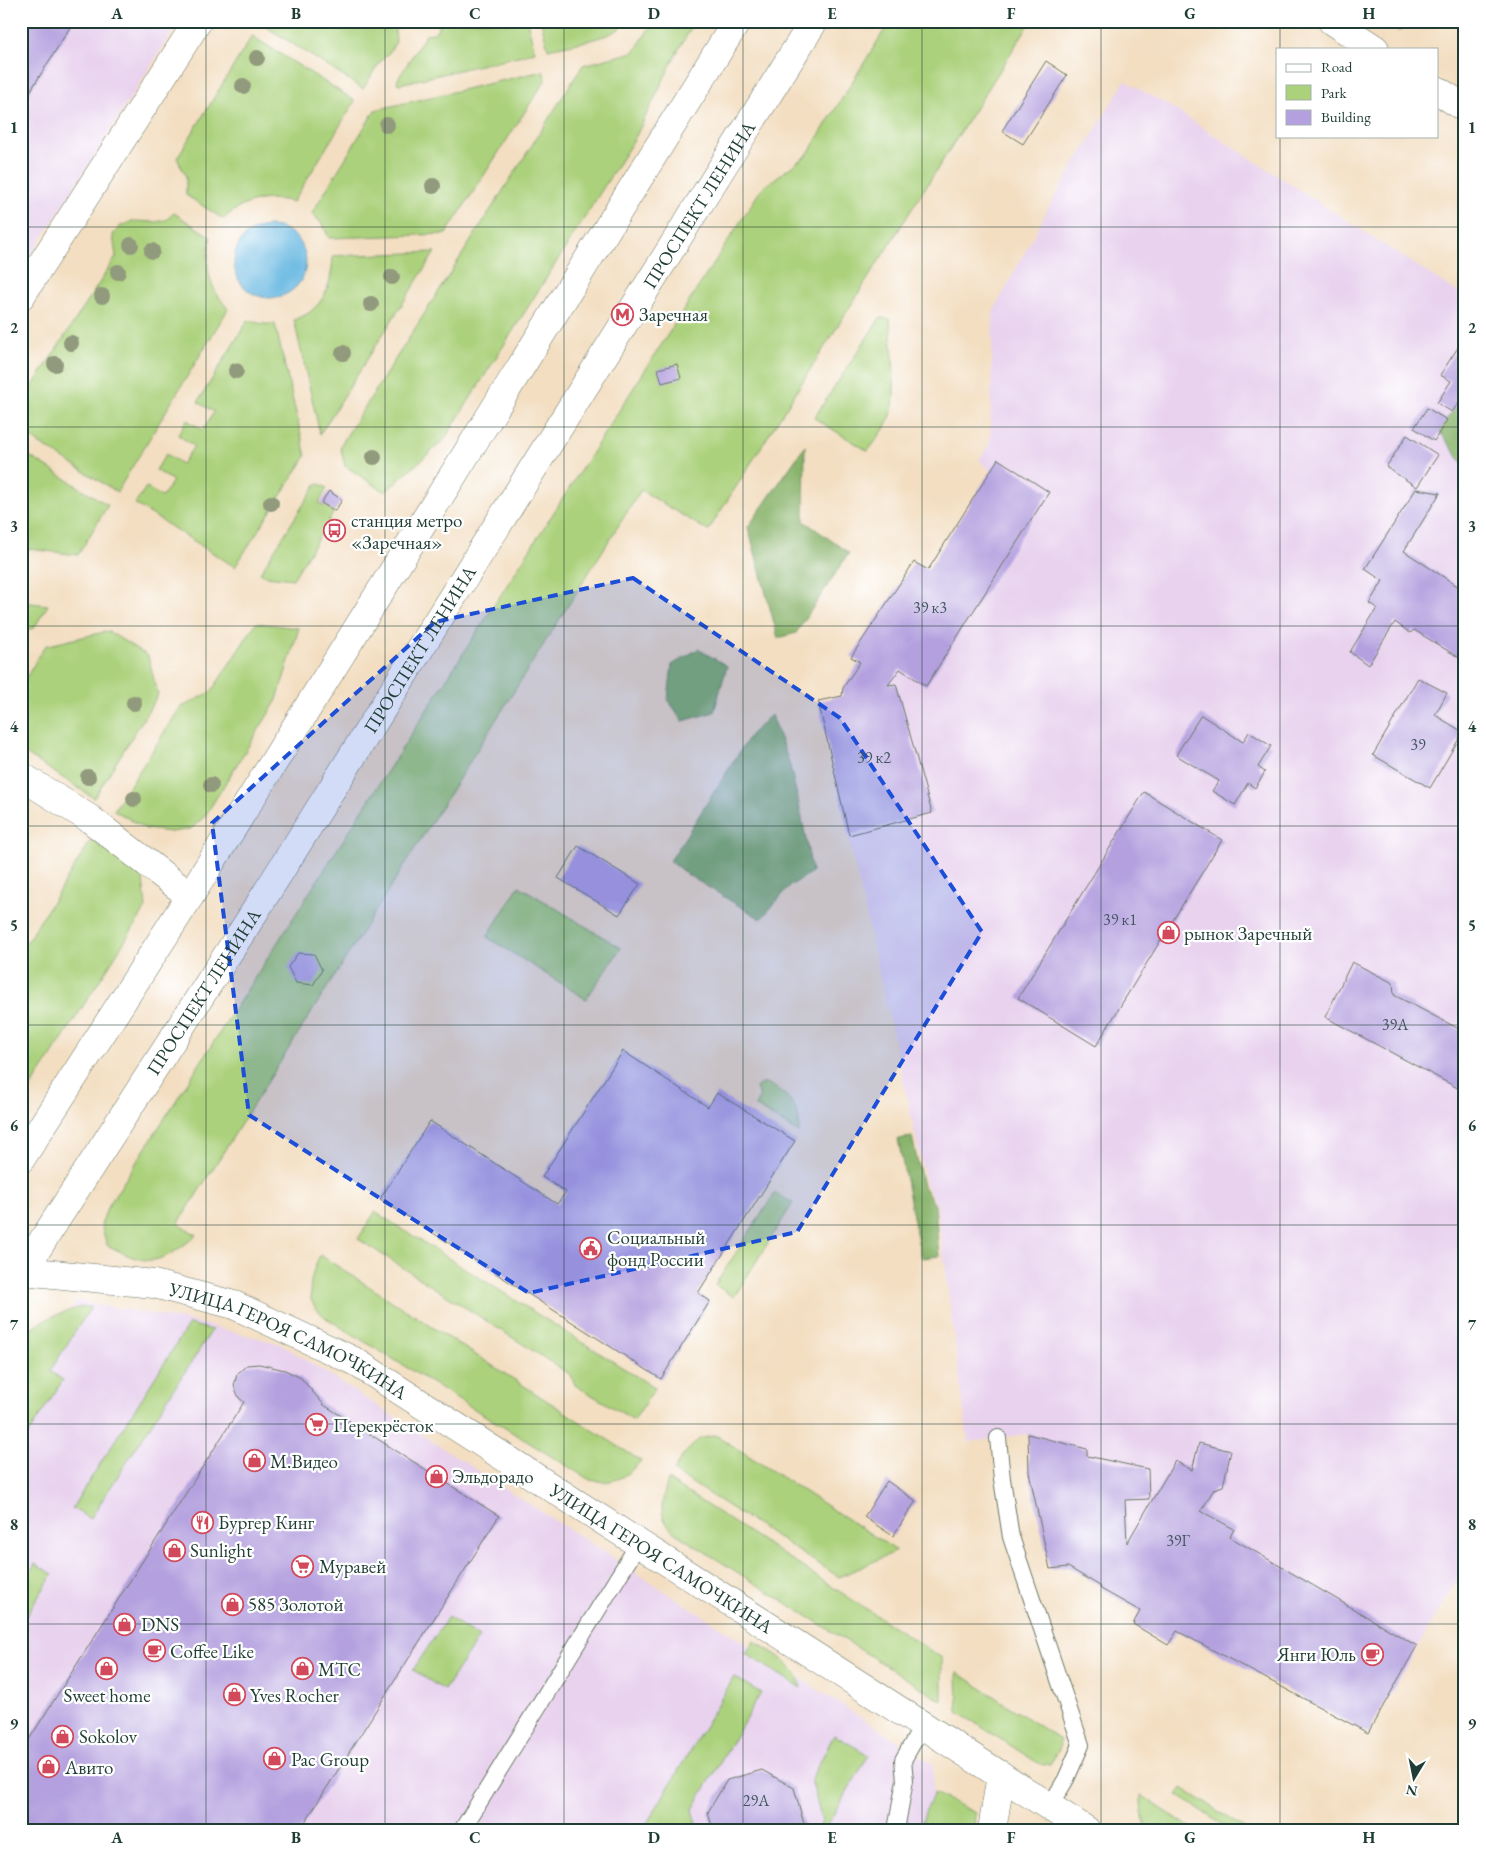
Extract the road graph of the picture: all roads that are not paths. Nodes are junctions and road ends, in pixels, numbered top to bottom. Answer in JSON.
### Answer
{"nodes":[{"id":1,"x":198,"y":21,"type":"edge"},
{"id":2,"x":737,"y":21,"type":"edge"},
{"id":3,"x":814,"y":21,"type":"edge"},
{"id":4,"x":1332,"y":21,"type":"edge"},
{"id":5,"x":1373,"y":48,"type":"edge"},
{"id":6,"x":1438,"y":91,"type":"edge"},
{"id":7,"x":1465,"y":108,"type":"edge"},
{"id":8,"x":21,"y":296,"type":"edge"},
{"id":9,"x":21,"y":776,"type":"edge"},
{"id":10,"x":190,"y":896,"type":"junction"},
{"id":11,"x":21,"y":1160,"type":"edge"},
{"id":12,"x":22,"y":1272,"type":"edge"},
{"id":13,"x":998,"y":1438,"type":"dead end"},
{"id":14,"x":640,"y":1543,"type":"junction"},
{"id":15,"x":923,"y":1725,"type":"junction"},
{"id":16,"x":1001,"y":1775,"type":"junction"},
{"id":17,"x":1050,"y":1806,"type":"junction"},
{"id":18,"x":462,"y":1830,"type":"edge"},
{"id":19,"x":896,"y":1830,"type":"edge"},
{"id":20,"x":992,"y":1830,"type":"edge"},
{"id":21,"x":1086,"y":1830,"type":"edge"}],
"edges":[{"from":1,"to":8,"type":"main road"},
{"from":2,"to":10,"type":"main road"},
{"from":3,"to":12,"type":"main road","name":"ПРОСПЕКТ ЛЕНИНА"},
{"from":4,"to":5,"type":"main road"},
{"from":6,"to":7,"type":"main road"},
{"from":9,"to":10,"type":"main road"},
{"from":10,"to":11,"type":"main road"},
{"from":12,"to":14,"type":"main road","name":"УЛИЦА ГЕРОЯ САМОЧКИНА"},
{"from":13,"to":17,"type":"lane"},
{"from":14,"to":15,"type":"main road","name":"УЛИЦА ГЕРОЯ САМОЧКИНА"},
{"from":14,"to":18,"type":"lane"},
{"from":15,"to":16,"type":"main road","name":"УЛИЦА ГЕРОЯ САМОЧКИНА"},
{"from":15,"to":19,"type":"lane"},
{"from":16,"to":17,"type":"main road","name":"УЛИЦА ГЕРОЯ САМОЧКИНА"},
{"from":16,"to":20,"type":"main road"},
{"from":17,"to":21,"type":"main road","name":"УЛИЦА ГЕРОЯ САМОЧКИНА"}]}
